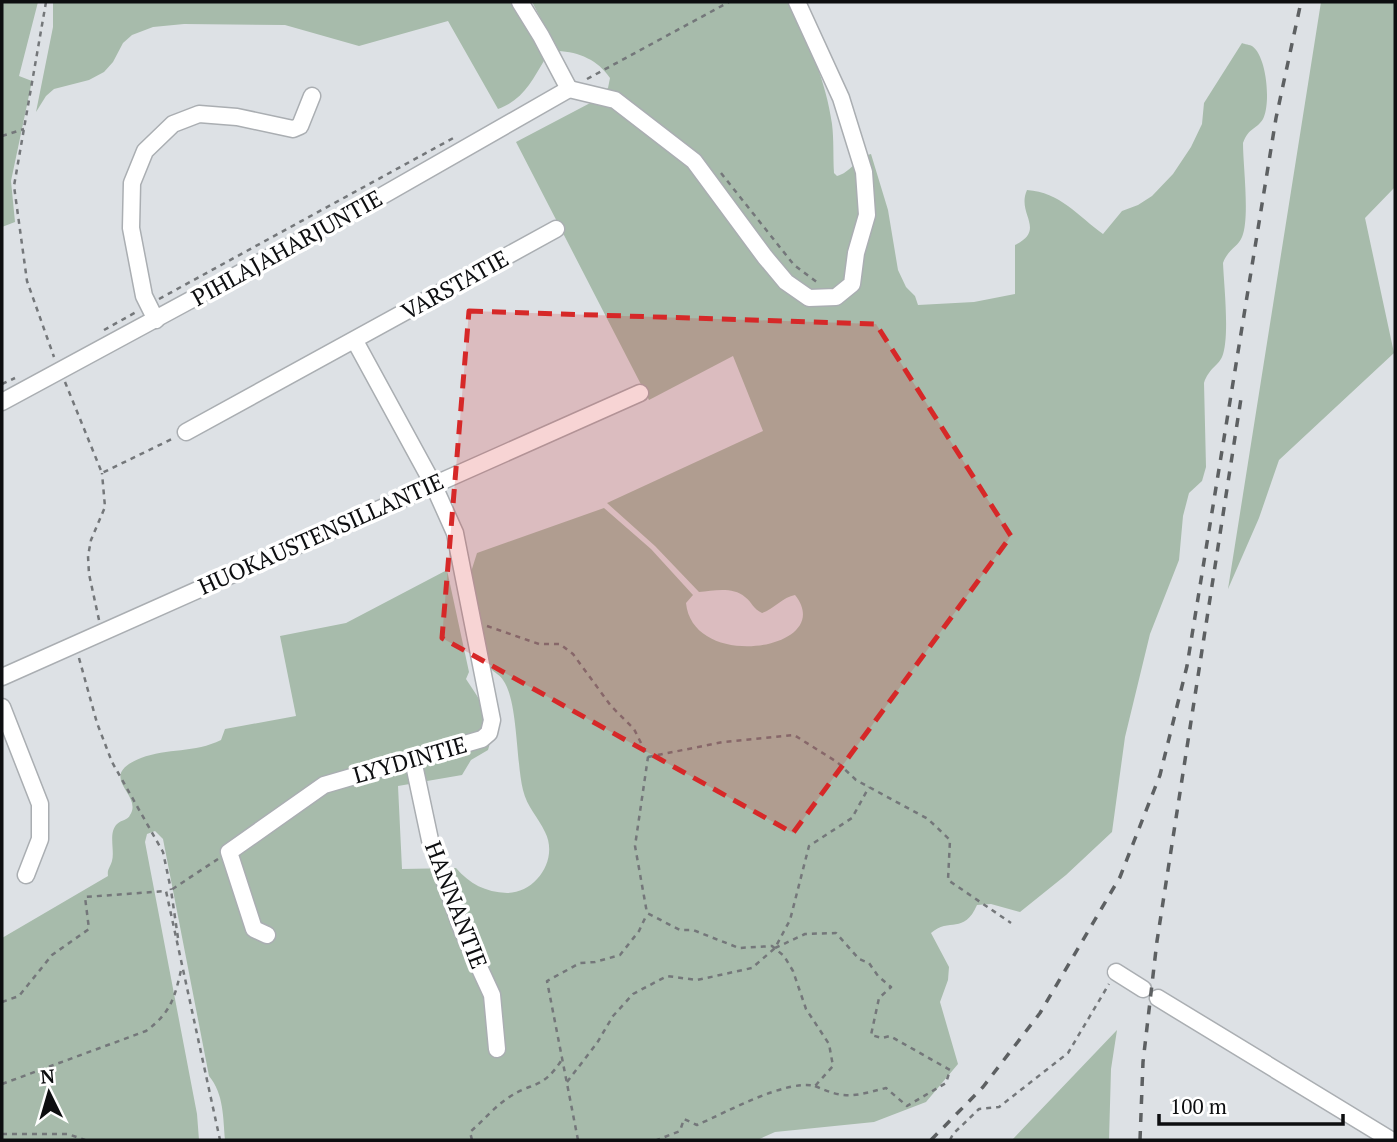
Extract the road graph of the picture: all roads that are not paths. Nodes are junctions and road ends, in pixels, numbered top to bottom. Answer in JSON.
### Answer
{"nodes":[{"id":1,"x":520,"y":2,"type":"edge"},
{"id":2,"x":797,"y":2,"type":"edge"},
{"id":3,"x":569,"y":89,"type":"junction"},
{"id":4,"x":312,"y":96,"type":"dead end"},
{"id":5,"x":556,"y":229,"type":"dead end"},
{"id":6,"x":152,"y":313,"type":"junction"},
{"id":7,"x":355,"y":341,"type":"junction"},
{"id":8,"x":640,"y":393,"type":"dead end"},
{"id":9,"x":2,"y":402,"type":"edge"},
{"id":10,"x":186,"y":432,"type":"road end"},
{"id":11,"x":433,"y":484,"type":"junction"},
{"id":12,"x":2,"y":677,"type":"edge"},
{"id":13,"x":2,"y":707,"type":"edge"},
{"id":14,"x":413,"y":760,"type":"junction"},
{"id":15,"x":26,"y":875,"type":"dead end"},
{"id":16,"x":267,"y":935,"type":"dead end"},
{"id":17,"x":1116,"y":972,"type":"road end"},
{"id":18,"x":1143,"y":989,"type":"dead end"},
{"id":19,"x":1158,"y":998,"type":"dead end"},
{"id":20,"x":497,"y":1049,"type":"dead end"},
{"id":21,"x":1391,"y":1140,"type":"edge"}],
"edges":[{"from":1,"to":3,"type":"street"},
{"from":2,"to":3,"type":"street"},
{"from":3,"to":6,"type":"street","name":"PIHLAJAHARJUNTIE"},
{"from":4,"to":6,"type":"street"},
{"from":5,"to":7,"type":"street","name":"VARSTATIE"},
{"from":6,"to":9,"type":"street","name":"PIHLAJAHARJUNTIE"},
{"from":7,"to":10,"type":"street","name":"VARSTATIE"},
{"from":7,"to":11,"type":"street"},
{"from":8,"to":11,"type":"street","name":"HUOKAUSTENSILLANTIE"},
{"from":11,"to":12,"type":"street","name":"HUOKAUSTENSILLANTIE"},
{"from":11,"to":14,"type":"street","name":"LYYDINTIE"},
{"from":13,"to":15,"type":"street"},
{"from":14,"to":16,"type":"street","name":"LYYDINTIE"},
{"from":14,"to":20,"type":"street","name":"HANNANTIE"},
{"from":17,"to":18,"type":"street"},
{"from":19,"to":21,"type":"street"}]}
